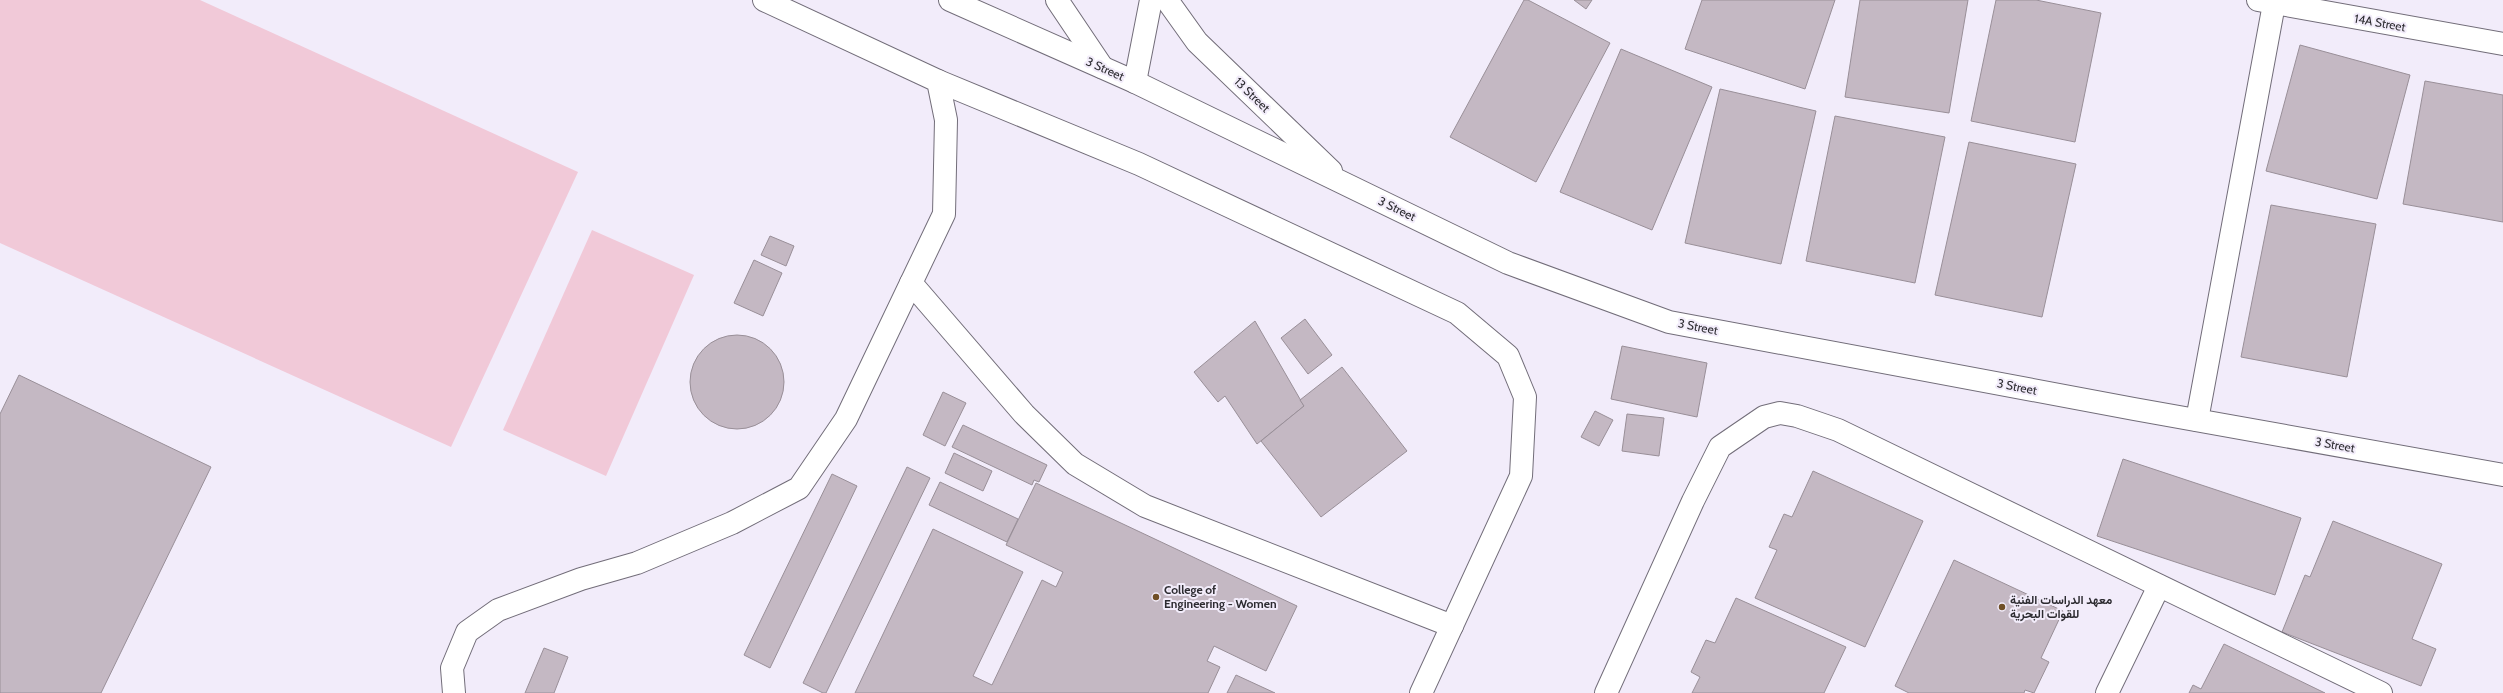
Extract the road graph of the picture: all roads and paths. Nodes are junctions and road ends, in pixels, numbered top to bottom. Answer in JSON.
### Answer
{"nodes":[{"id":1,"x":764,"y":0,"type":"edge"},
{"id":2,"x":950,"y":0,"type":"edge"},
{"id":3,"x":1057,"y":0,"type":"edge"},
{"id":4,"x":1151,"y":0,"type":"edge"},
{"id":5,"x":1167,"y":0,"type":"edge"},
{"id":6,"x":2266,"y":2,"type":"edge"},
{"id":7,"x":2503,"y":44,"type":"edge"},
{"id":8,"x":1102,"y":67,"type":"junction"},
{"id":9,"x":938,"y":81,"type":"junction"},
{"id":10,"x":1135,"y":82,"type":"junction"},
{"id":11,"x":1345,"y":184,"type":"junction"},
{"id":12,"x":911,"y":283,"type":"junction"},
{"id":13,"x":2197,"y":420,"type":"junction"},
{"id":14,"x":2503,"y":475,"type":"edge"},
{"id":15,"x":2159,"y":586,"type":"junction"},
{"id":16,"x":1452,"y":626,"type":"junction"},
{"id":17,"x":454,"y":693,"type":"edge"},
{"id":18,"x":1421,"y":693,"type":"edge"},
{"id":19,"x":1606,"y":693,"type":"edge"},
{"id":20,"x":2107,"y":693,"type":"edge"},
{"id":21,"x":2381,"y":693,"type":"edge"}],
"edges":[{"from":1,"to":9,"type":"street"},
{"from":2,"to":8,"type":"street","name":"3 Street"},
{"from":3,"to":8,"type":"street"},
{"from":4,"to":10,"type":"street"},
{"from":5,"to":11,"type":"street","name":"13 Street"},
{"from":6,"to":7,"type":"street","name":"14A Street"},
{"from":6,"to":13,"type":"street"},
{"from":8,"to":10,"type":"street","name":"3 Street"},
{"from":9,"to":12,"type":"street"},
{"from":9,"to":16,"type":"street"},
{"from":10,"to":11,"type":"street","name":"3 Street"},
{"from":11,"to":13,"type":"street","name":"3 Street"},
{"from":12,"to":16,"type":"street"},
{"from":12,"to":17,"type":"street"},
{"from":13,"to":14,"type":"street","name":"3 Street"},
{"from":15,"to":19,"type":"street"},
{"from":15,"to":20,"type":"street"},
{"from":15,"to":21,"type":"street"},
{"from":16,"to":18,"type":"street"}]}
